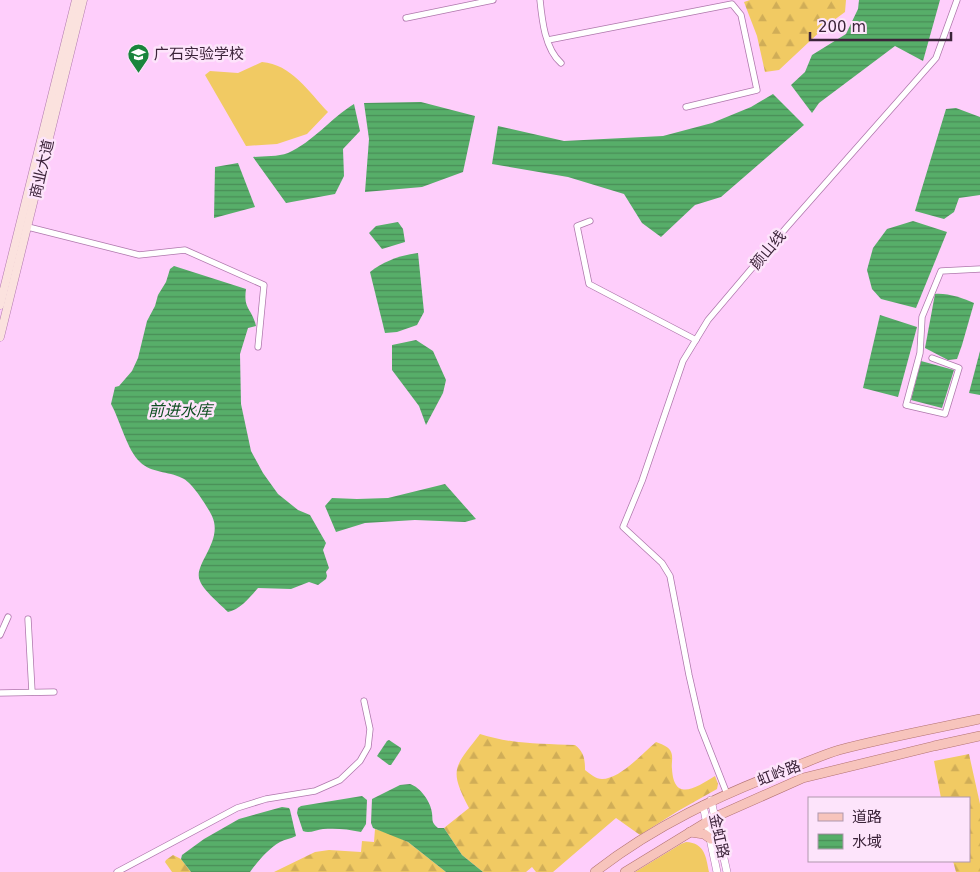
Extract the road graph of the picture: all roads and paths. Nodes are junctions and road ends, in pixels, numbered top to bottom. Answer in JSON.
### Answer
{"nodes":[{"id":1,"x":76,"y":0,"type":"edge"},
{"id":2,"x":83,"y":0,"type":"edge"},
{"id":3,"x":493,"y":0,"type":"edge"},
{"id":4,"x":540,"y":0,"type":"edge"},
{"id":5,"x":957,"y":0,"type":"edge"},
{"id":6,"x":406,"y":18,"type":"dead end"},
{"id":7,"x":548,"y":40,"type":"junction"},
{"id":8,"x":561,"y":63,"type":"dead end"},
{"id":9,"x":686,"y":107,"type":"dead end"},
{"id":10,"x":590,"y":221,"type":"dead end"},
{"id":11,"x":28,"y":227,"type":"junction"},
{"id":12,"x":980,"y":269,"type":"edge"},
{"id":13,"x":0,"y":305,"type":"edge"},
{"id":14,"x":0,"y":338,"type":"edge"},
{"id":15,"x":696,"y":340,"type":"junction"},
{"id":16,"x":258,"y":346,"type":"dead end"},
{"id":17,"x":932,"y":358,"type":"dead end"},
{"id":18,"x":8,"y":617,"type":"dead end"},
{"id":19,"x":28,"y":619,"type":"dead end"},
{"id":20,"x":0,"y":636,"type":"edge"},
{"id":21,"x":32,"y":692,"type":"junction"},
{"id":22,"x":54,"y":692,"type":"dead end"},
{"id":23,"x":0,"y":693,"type":"edge"},
{"id":24,"x":364,"y":702,"type":"dead end"},
{"id":25,"x":980,"y":719,"type":"edge"},
{"id":26,"x":980,"y":736,"type":"edge"},
{"id":27,"x":727,"y":794,"type":"junction"},
{"id":28,"x":707,"y":803,"type":"junction"},
{"id":29,"x":711,"y":819,"type":"junction"},
{"id":30,"x":689,"y":832,"type":"junction"},
{"id":31,"x":710,"y":839,"type":"junction"},
{"id":32,"x":117,"y":872,"type":"edge"},
{"id":33,"x":595,"y":872,"type":"edge"},
{"id":34,"x":624,"y":872,"type":"edge"},
{"id":35,"x":717,"y":872,"type":"edge"},
{"id":36,"x":727,"y":872,"type":"edge"}],
"edges":[{"from":1,"to":13,"type":"main road","name":"商业大道"},
{"from":2,"to":11,"type":"main road","name":"商业大道"},
{"from":3,"to":6,"type":"street"},
{"from":4,"to":7,"type":"street"},
{"from":5,"to":15,"type":"street","name":"颜山线"},
{"from":7,"to":8,"type":"street"},
{"from":7,"to":9,"type":"street"},
{"from":10,"to":15,"type":"street"},
{"from":11,"to":14,"type":"main road","name":"商业大道"},
{"from":11,"to":16,"type":"street"},
{"from":12,"to":17,"type":"street"},
{"from":15,"to":27,"type":"street","name":"颜山线"},
{"from":18,"to":20,"type":"street"},
{"from":19,"to":21,"type":"street"},
{"from":21,"to":22,"type":"street"},
{"from":21,"to":23,"type":"street"},
{"from":24,"to":32,"type":"street"},
{"from":25,"to":27,"type":"main road","name":"虹岭路"},
{"from":26,"to":29,"type":"main road","name":"虹岭路"},
{"from":27,"to":28,"type":"main road","name":"虹岭路"},
{"from":28,"to":29,"type":"street","name":"金虹路"},
{"from":28,"to":33,"type":"main road","name":"虹岭路"},
{"from":29,"to":30,"type":"main road","name":"虹岭路"},
{"from":29,"to":31,"type":"street","name":"金虹路"},
{"from":29,"to":36,"type":"street","name":"金虹路"},
{"from":30,"to":31,"type":"main road"},
{"from":30,"to":34,"type":"main road","name":"虹岭路"},
{"from":31,"to":35,"type":"street","name":"金虹路"}]}
